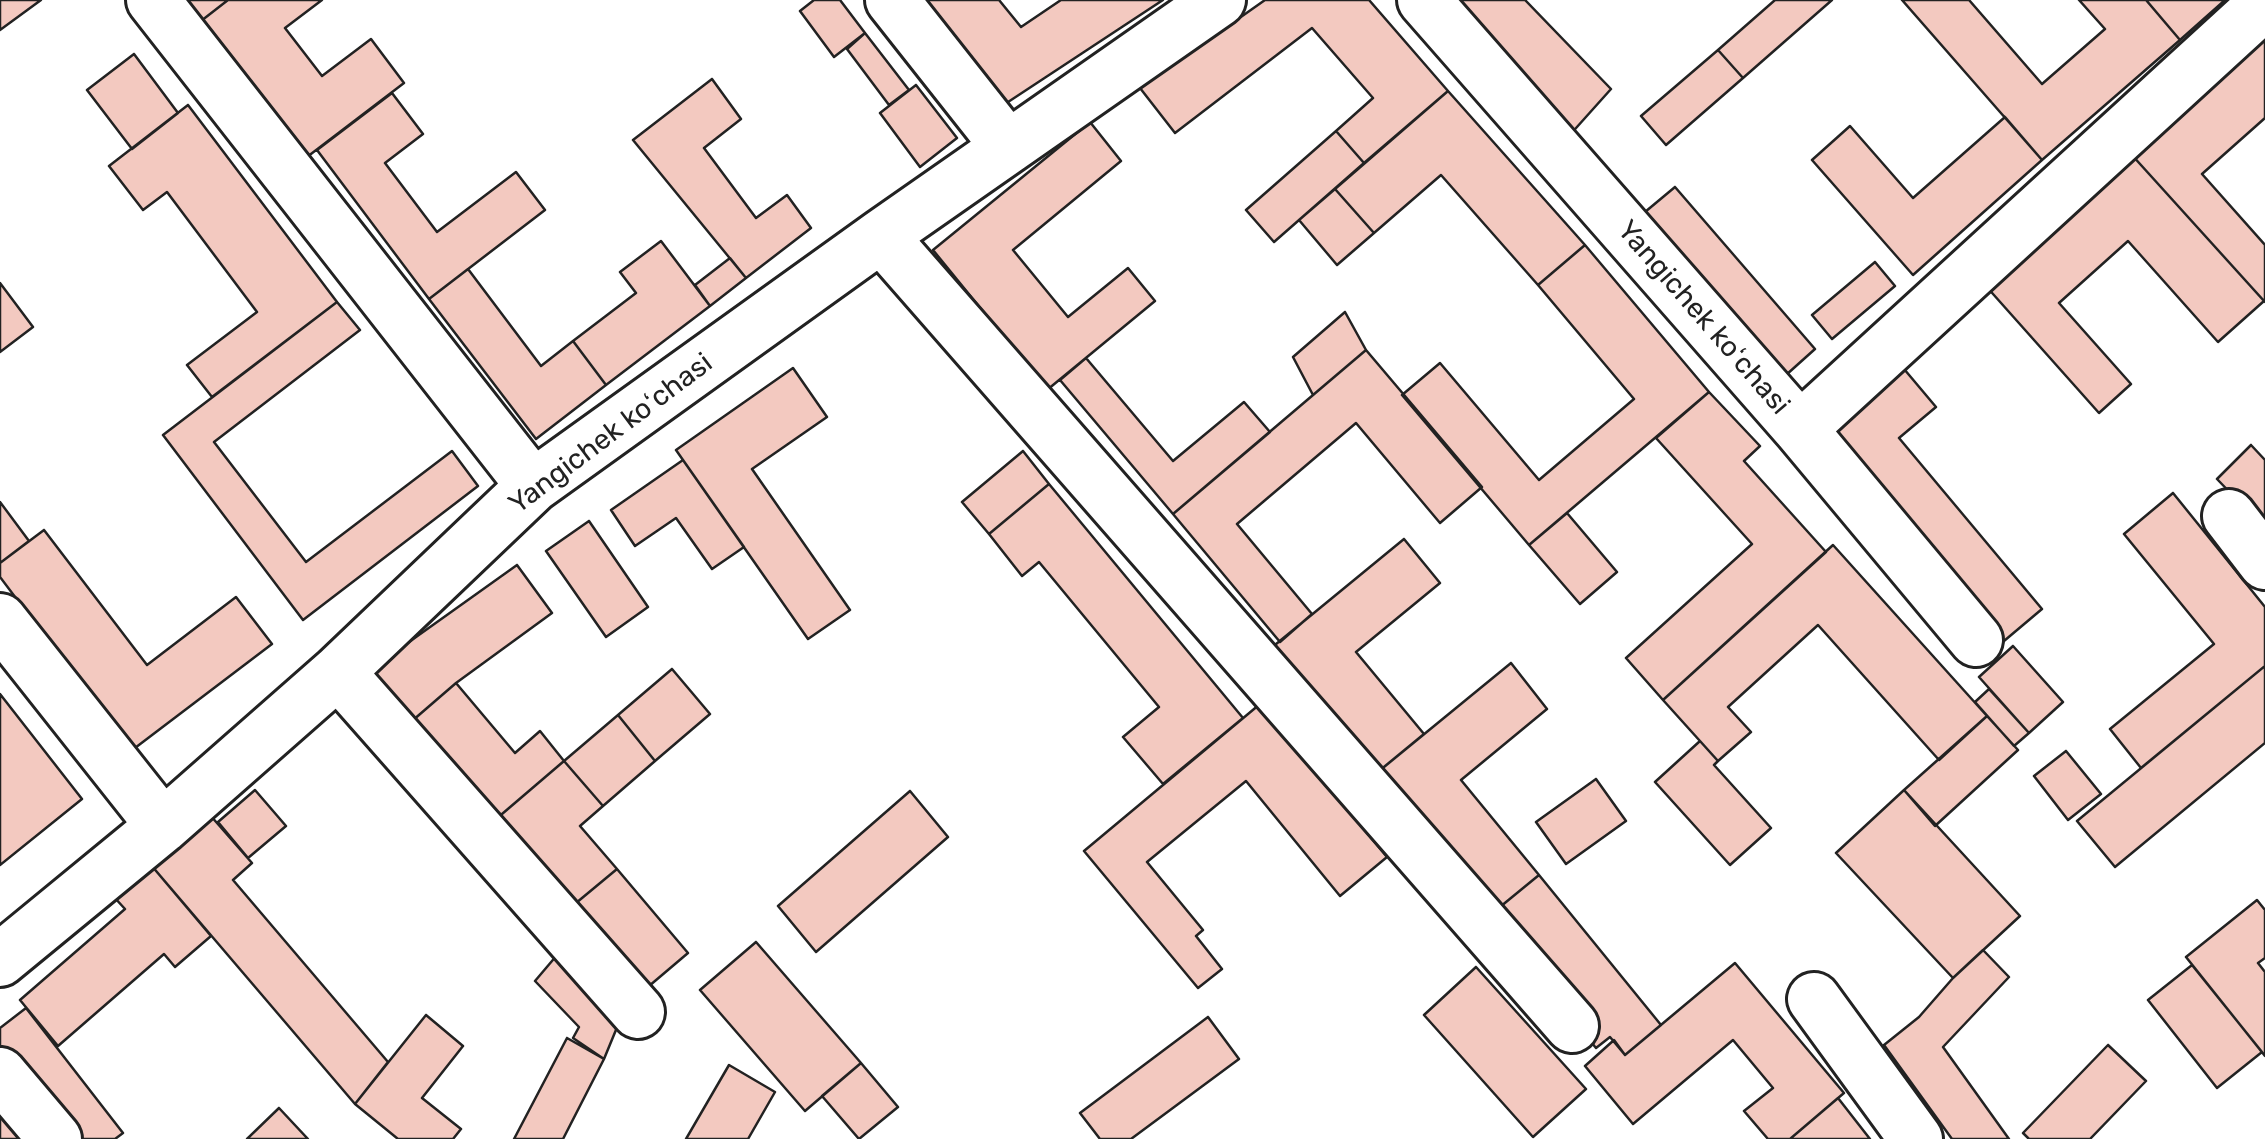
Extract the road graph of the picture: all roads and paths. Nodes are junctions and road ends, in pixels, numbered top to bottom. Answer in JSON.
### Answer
{"nodes":[{"id":1,"x":152,"y":0,"type":"edge"},
{"id":2,"x":892,"y":0,"type":"edge"},
{"id":3,"x":1218,"y":0,"type":"edge"},
{"id":4,"x":1424,"y":0,"type":"edge"},
{"id":5,"x":2265,"y":2,"type":"edge"},
{"id":6,"x":1008,"y":147,"type":"junction"},
{"id":7,"x":881,"y":236,"type":"junction"},
{"id":8,"x":1800,"y":428,"type":"junction"},
{"id":9,"x":532,"y":486,"type":"junction"},
{"id":10,"x":2229,"y":516,"type":"dead end"},
{"id":11,"x":2265,"y":563,"type":"edge"},
{"id":12,"x":0,"y":620,"type":"edge"},
{"id":13,"x":1976,"y":640,"type":"dead end"},
{"id":14,"x":338,"y":672,"type":"junction"},
{"id":15,"x":163,"y":826,"type":"junction"},
{"id":16,"x":0,"y":960,"type":"edge"},
{"id":17,"x":1814,"y":999,"type":"dead end"},
{"id":18,"x":638,"y":1012,"type":"dead end"},
{"id":19,"x":1572,"y":1026,"type":"dead end"},
{"id":20,"x":0,"y":1074,"type":"edge"},
{"id":21,"x":55,"y":1139,"type":"edge"},
{"id":22,"x":1916,"y":1139,"type":"edge"}],
"edges":[{"from":1,"to":9,"type":"street"},
{"from":2,"to":6,"type":"street"},
{"from":3,"to":6,"type":"street","name":"Yangichek koʻchasi"},
{"from":4,"to":8,"type":"street","name":"Yangichek koʻchasi"},
{"from":5,"to":8,"type":"street"},
{"from":6,"to":7,"type":"street","name":"Yangichek koʻchasi"},
{"from":7,"to":9,"type":"street","name":"Yangichek koʻchasi"},
{"from":7,"to":19,"type":"street"},
{"from":8,"to":13,"type":"street","name":"Yangichek koʻchasi"},
{"from":9,"to":14,"type":"street","name":"Yangichek koʻchasi"},
{"from":10,"to":11,"type":"street"},
{"from":12,"to":15,"type":"street"},
{"from":14,"to":15,"type":"street","name":"Yangichek koʻchasi"},
{"from":14,"to":18,"type":"street"},
{"from":15,"to":16,"type":"street","name":"Yangichek koʻchasi"},
{"from":17,"to":22,"type":"street"},
{"from":20,"to":21,"type":"street"}]}
